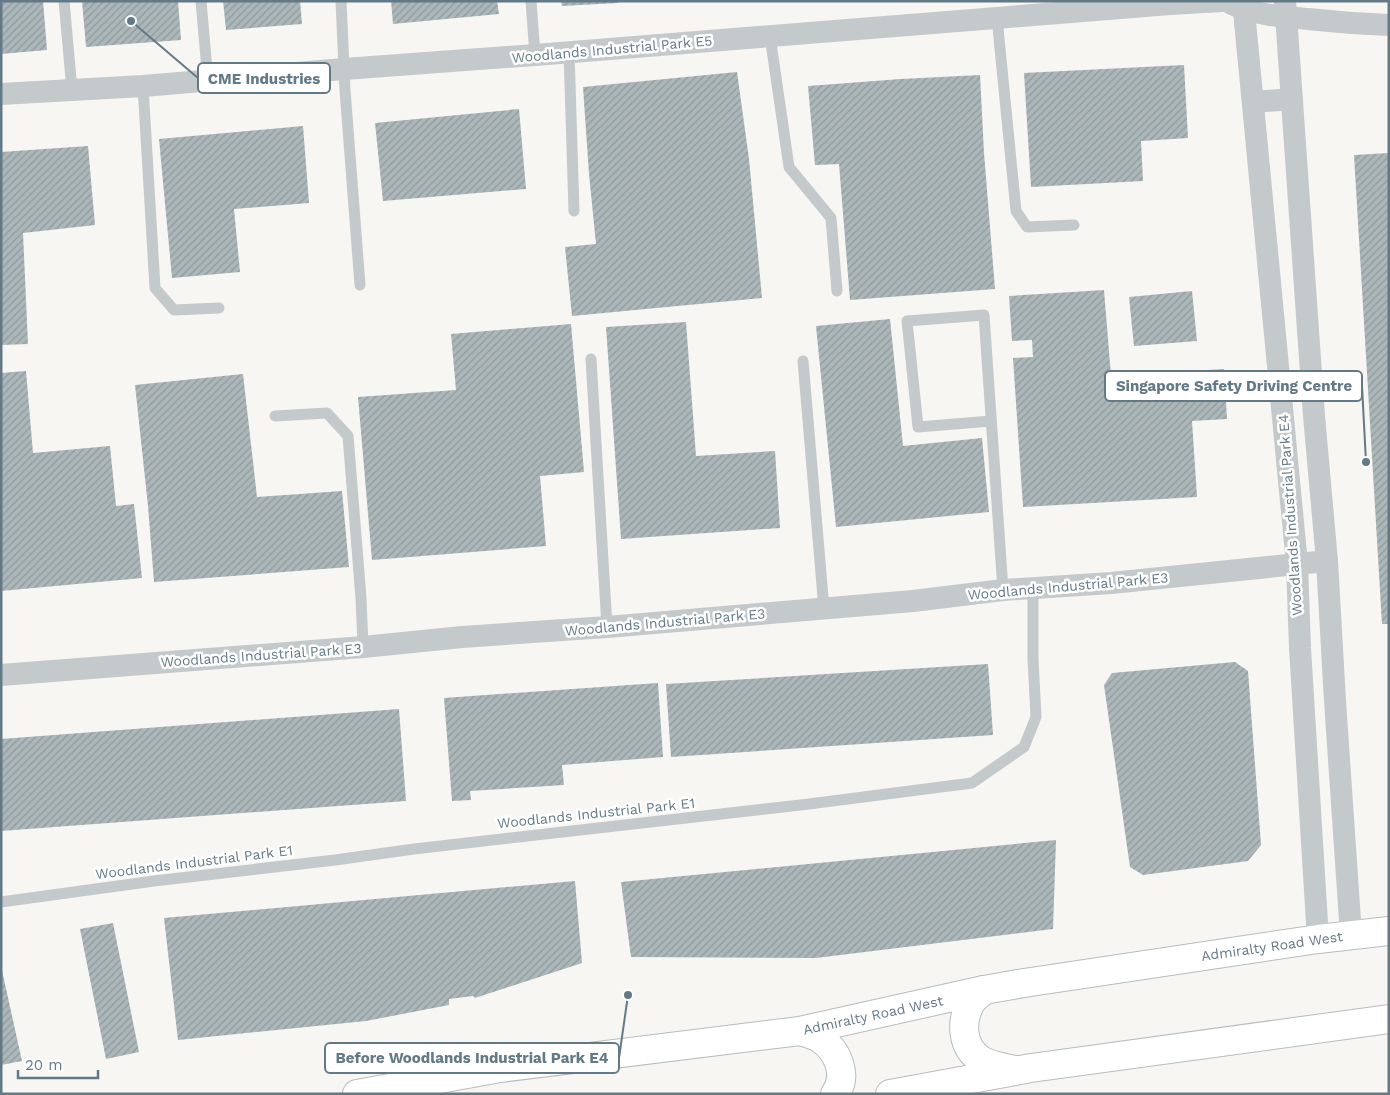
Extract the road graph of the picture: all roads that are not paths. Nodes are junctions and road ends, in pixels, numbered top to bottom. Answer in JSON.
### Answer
{"nodes":[{"id":1,"x":64,"y":1,"type":"edge"},
{"id":2,"x":201,"y":1,"type":"edge"},
{"id":3,"x":341,"y":1,"type":"edge"},
{"id":4,"x":531,"y":1,"type":"edge"},
{"id":5,"x":1223,"y":1,"type":"edge"},
{"id":6,"x":1238,"y":4,"type":"edge"},
{"id":7,"x":1285,"y":9,"type":"edge"},
{"id":8,"x":997,"y":18,"type":"junction"},
{"id":9,"x":1389,"y":25,"type":"edge"},
{"id":10,"x":770,"y":36,"type":"junction"},
{"id":11,"x":569,"y":52,"type":"junction"},
{"id":12,"x":535,"y":55,"type":"junction"},
{"id":13,"x":344,"y":69,"type":"junction"},
{"id":14,"x":208,"y":80,"type":"junction"},
{"id":15,"x":142,"y":86,"type":"junction"},
{"id":16,"x":72,"y":90,"type":"junction"},
{"id":17,"x":1,"y":94,"type":"edge"},
{"id":18,"x":1292,"y":99,"type":"junction"},
{"id":19,"x":1253,"y":102,"type":"junction"},
{"id":20,"x":574,"y":211,"type":"dead end"},
{"id":21,"x":1074,"y":225,"type":"dead end"},
{"id":22,"x":360,"y":285,"type":"dead end"},
{"id":23,"x":1305,"y":288,"type":"junction"},
{"id":24,"x":837,"y":291,"type":"dead end"},
{"id":25,"x":1271,"y":291,"type":"junction"},
{"id":26,"x":219,"y":308,"type":"dead end"},
{"id":27,"x":591,"y":359,"type":"dead end"},
{"id":28,"x":803,"y":361,"type":"dead end"},
{"id":29,"x":275,"y":416,"type":"dead end"},
{"id":30,"x":1314,"y":416,"type":"junction"},
{"id":31,"x":1283,"y":419,"type":"junction"},
{"id":32,"x":991,"y":422,"type":"junction"},
{"id":33,"x":1327,"y":560,"type":"junction"},
{"id":34,"x":1297,"y":564,"type":"junction"},
{"id":35,"x":1033,"y":588,"type":"junction"},
{"id":36,"x":1003,"y":590,"type":"junction"},
{"id":37,"x":824,"y":609,"type":"junction"},
{"id":38,"x":607,"y":627,"type":"junction"},
{"id":39,"x":363,"y":647,"type":"junction"},
{"id":40,"x":1,"y":675,"type":"edge"},
{"id":41,"x":1,"y":902,"type":"edge"},
{"id":42,"x":1389,"y":931,"type":"edge"},
{"id":43,"x":1351,"y":935,"type":"junction"},
{"id":44,"x":1318,"y":939,"type":"junction"},
{"id":45,"x":984,"y":990,"type":"junction"},
{"id":46,"x":1389,"y":1019,"type":"edge"},
{"id":47,"x":800,"y":1031,"type":"junction"},
{"id":48,"x":1018,"y":1070,"type":"junction"},
{"id":49,"x":357,"y":1094,"type":"edge"},
{"id":50,"x":835,"y":1094,"type":"edge"},
{"id":51,"x":890,"y":1094,"type":"edge"}],
"edges":[{"from":1,"to":16,"type":"lane"},
{"from":2,"to":14,"type":"lane"},
{"from":3,"to":13,"type":"lane"},
{"from":4,"to":12,"type":"lane"},
{"from":5,"to":8,"type":"street","name":"Woodlands Industrial Park E5"},
{"from":6,"to":7,"type":"street"},
{"from":6,"to":19,"type":"street","name":"Woodlands Industrial Park E4"},
{"from":7,"to":9,"type":"street"},
{"from":7,"to":18,"type":"street"},
{"from":8,"to":10,"type":"street","name":"Woodlands Industrial Park E5"},
{"from":8,"to":21,"type":"lane"},
{"from":10,"to":11,"type":"street","name":"Woodlands Industrial Park E5"},
{"from":10,"to":24,"type":"lane"},
{"from":11,"to":12,"type":"street","name":"Woodlands Industrial Park E5"},
{"from":11,"to":20,"type":"lane"},
{"from":12,"to":13,"type":"street","name":"Woodlands Industrial Park E5"},
{"from":13,"to":14,"type":"street","name":"Woodlands Industrial Park E5"},
{"from":13,"to":22,"type":"lane"},
{"from":14,"to":15,"type":"street","name":"Woodlands Industrial Park E5"},
{"from":15,"to":16,"type":"street","name":"Woodlands Industrial Park E5"},
{"from":15,"to":26,"type":"lane"},
{"from":16,"to":17,"type":"street","name":"Woodlands Industrial Park E5"},
{"from":18,"to":19,"type":"street"},
{"from":18,"to":23,"type":"street"},
{"from":19,"to":25,"type":"street","name":"Woodlands Industrial Park E4"},
{"from":23,"to":25,"type":"street"},
{"from":23,"to":30,"type":"street"},
{"from":25,"to":31,"type":"street","name":"Woodlands Industrial Park E4"},
{"from":27,"to":38,"type":"lane"},
{"from":28,"to":37,"type":"lane"},
{"from":29,"to":39,"type":"lane"},
{"from":30,"to":31,"type":"street"},
{"from":30,"to":33,"type":"street"},
{"from":31,"to":34,"type":"street","name":"Woodlands Industrial Park E4"},
{"from":32,"to":32,"type":"lane"},
{"from":32,"to":36,"type":"lane"},
{"from":33,"to":34,"type":"street","name":"Woodlands Industrial Park E3"},
{"from":33,"to":43,"type":"street"},
{"from":34,"to":35,"type":"street","name":"Woodlands Industrial Park E3"},
{"from":34,"to":44,"type":"street","name":"Woodlands Industrial Park E4"},
{"from":35,"to":36,"type":"street","name":"Woodlands Industrial Park E3"},
{"from":35,"to":41,"type":"lane","name":"Woodlands Industrial Park E1"},
{"from":36,"to":37,"type":"street","name":"Woodlands Industrial Park E3"},
{"from":37,"to":38,"type":"street","name":"Woodlands Industrial Park E3"},
{"from":38,"to":39,"type":"street","name":"Woodlands Industrial Park E3"},
{"from":39,"to":40,"type":"street","name":"Woodlands Industrial Park E3"},
{"from":42,"to":43,"type":"main road","name":"Admiralty Road West"},
{"from":43,"to":44,"type":"main road","name":"Admiralty Road West"},
{"from":44,"to":45,"type":"main road","name":"Admiralty Road West"},
{"from":45,"to":47,"type":"main road","name":"Admiralty Road West"},
{"from":45,"to":48,"type":"main road"},
{"from":46,"to":48,"type":"main road"},
{"from":47,"to":49,"type":"main road","name":"Admiralty Road West"},
{"from":47,"to":50,"type":"main road"},
{"from":48,"to":51,"type":"main road"}]}
